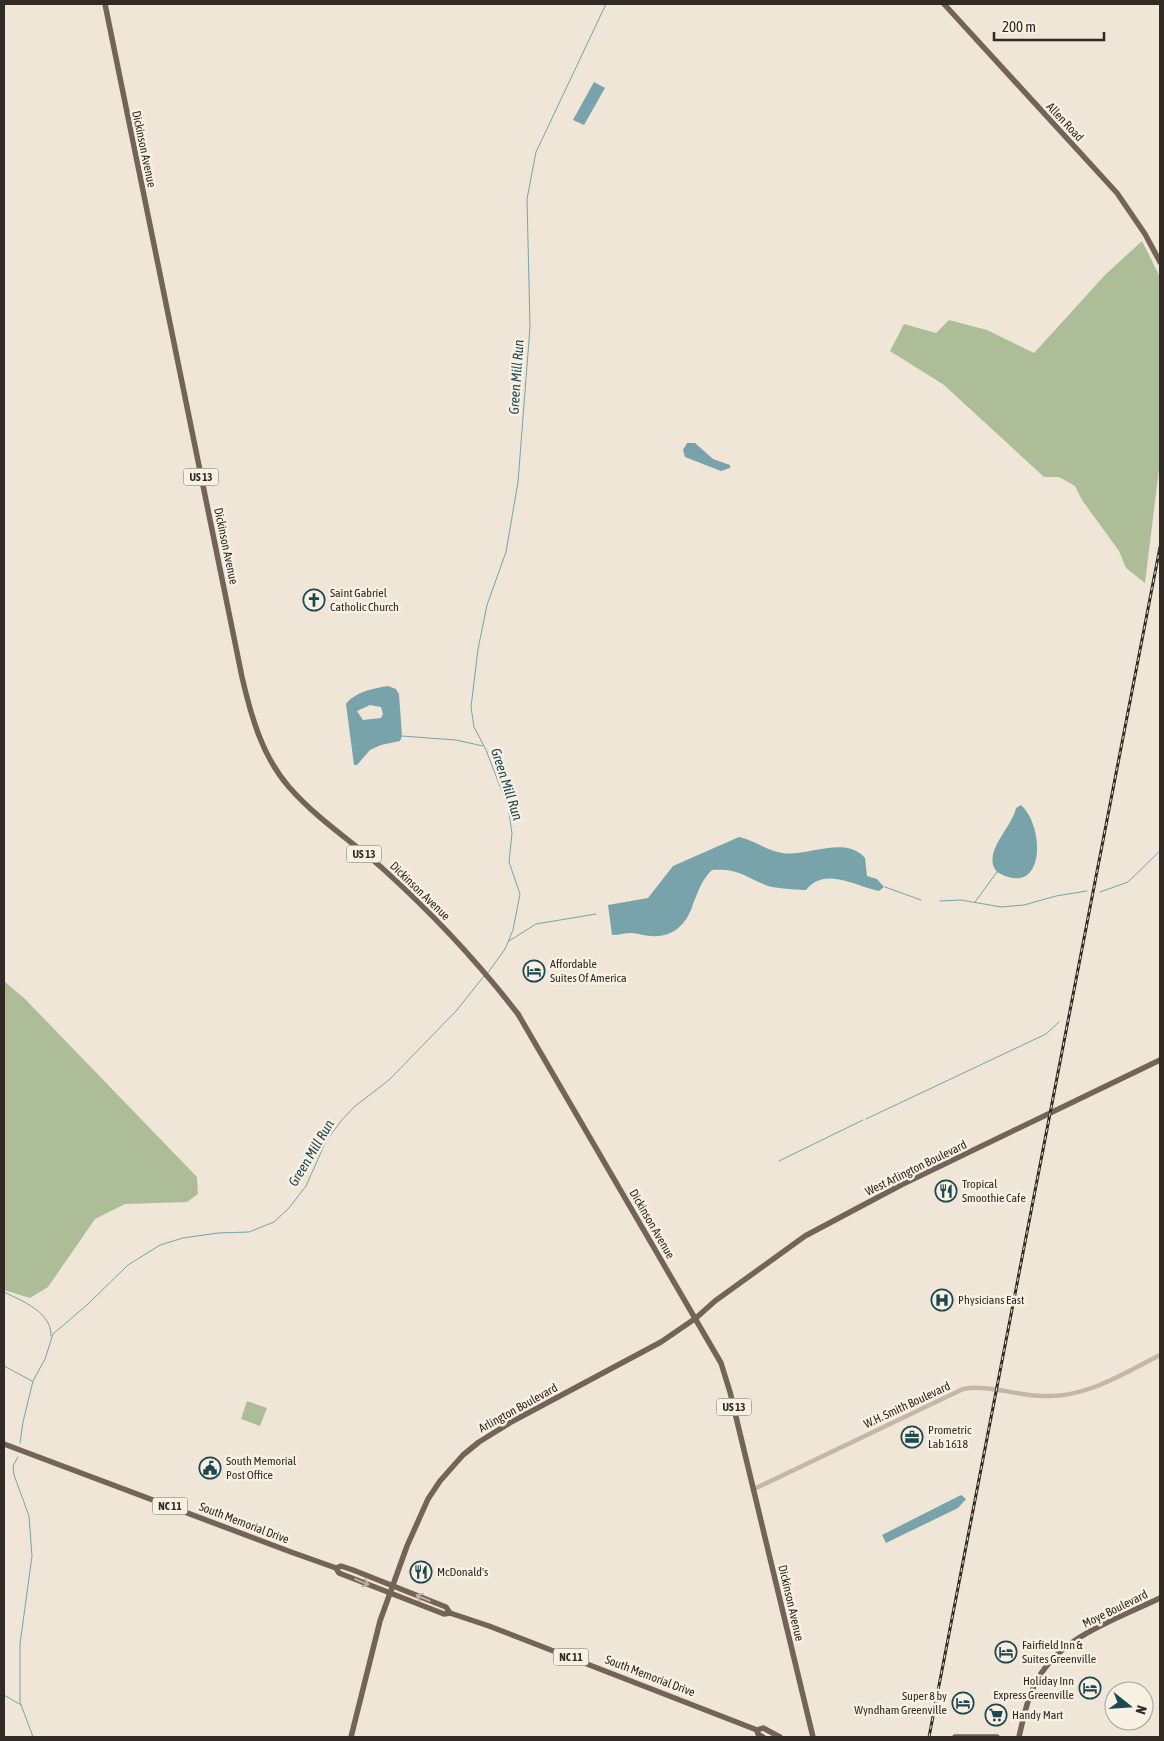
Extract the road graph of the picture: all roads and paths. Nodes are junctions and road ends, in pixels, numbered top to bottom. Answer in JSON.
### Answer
{"nodes":[{"id":1,"x":105,"y":4,"type":"edge"},
{"id":2,"x":944,"y":4,"type":"edge"},
{"id":3,"x":1160,"y":262,"type":"edge"},
{"id":4,"x":1160,"y":1060,"type":"edge"},
{"id":5,"x":696,"y":1318,"type":"junction"},
{"id":6,"x":1160,"y":1355,"type":"edge"},
{"id":7,"x":4,"y":1444,"type":"edge"},
{"id":8,"x":754,"y":1489,"type":"junction"},
{"id":9,"x":336,"y":1568,"type":"junction"},
{"id":10,"x":393,"y":1586,"type":"junction"},
{"id":11,"x":390,"y":1593,"type":"junction"},
{"id":12,"x":1160,"y":1598,"type":"edge"},
{"id":13,"x":450,"y":1613,"type":"junction"},
{"id":14,"x":757,"y":1730,"type":"junction"},
{"id":15,"x":351,"y":1737,"type":"edge"},
{"id":16,"x":763,"y":1737,"type":"edge"},
{"id":17,"x":780,"y":1737,"type":"edge"},
{"id":18,"x":814,"y":1737,"type":"edge"},
{"id":19,"x":955,"y":1737,"type":"edge"},
{"id":20,"x":997,"y":1737,"type":"edge"},
{"id":21,"x":1019,"y":1737,"type":"edge"}],
"edges":[{"from":1,"to":5,"type":"main road","name":"Dickinson Avenue","number":"US 13"},
{"from":2,"to":3,"type":"main road","name":"Allen Road"},
{"from":4,"to":5,"type":"main road","name":"West Arlington Boulevard"},
{"from":5,"to":8,"type":"main road","name":"Dickinson Avenue","number":"US 13"},
{"from":5,"to":10,"type":"main road","name":"Arlington Boulevard"},
{"from":6,"to":8,"type":"street","name":"W.H. Smith Boulevard"},
{"from":7,"to":9,"type":"main road","name":"South Memorial Drive","number":"NC 11"},
{"from":8,"to":18,"type":"main road","name":"Dickinson Avenue","number":"US 13"},
{"from":9,"to":10,"type":"main road","name":"South Memorial Drive","number":"NC 11"},
{"from":9,"to":11,"type":"main road","name":"South Memorial Drive","number":"NC 11","one_way":true},
{"from":10,"to":11,"type":"main road","name":"Arlington Boulevard"},
{"from":13,"to":10,"type":"main road","name":"South Memorial Drive","number":"NC 11","one_way":true},
{"from":11,"to":13,"type":"main road","name":"South Memorial Drive","number":"NC 11"},
{"from":11,"to":15,"type":"main road","name":"Arlington Boulevard"},
{"from":12,"to":21,"type":"main road","name":"Moye Boulevard"},
{"from":13,"to":14,"type":"main road","name":"South Memorial Drive","number":"NC 11"},
{"from":14,"to":16,"type":"main road","name":"South Memorial Drive","number":"NC 11"},
{"from":14,"to":17,"type":"main road","name":"South Memorial Drive","number":"NC 11"},
{"from":19,"to":20,"type":"main road"}]}
